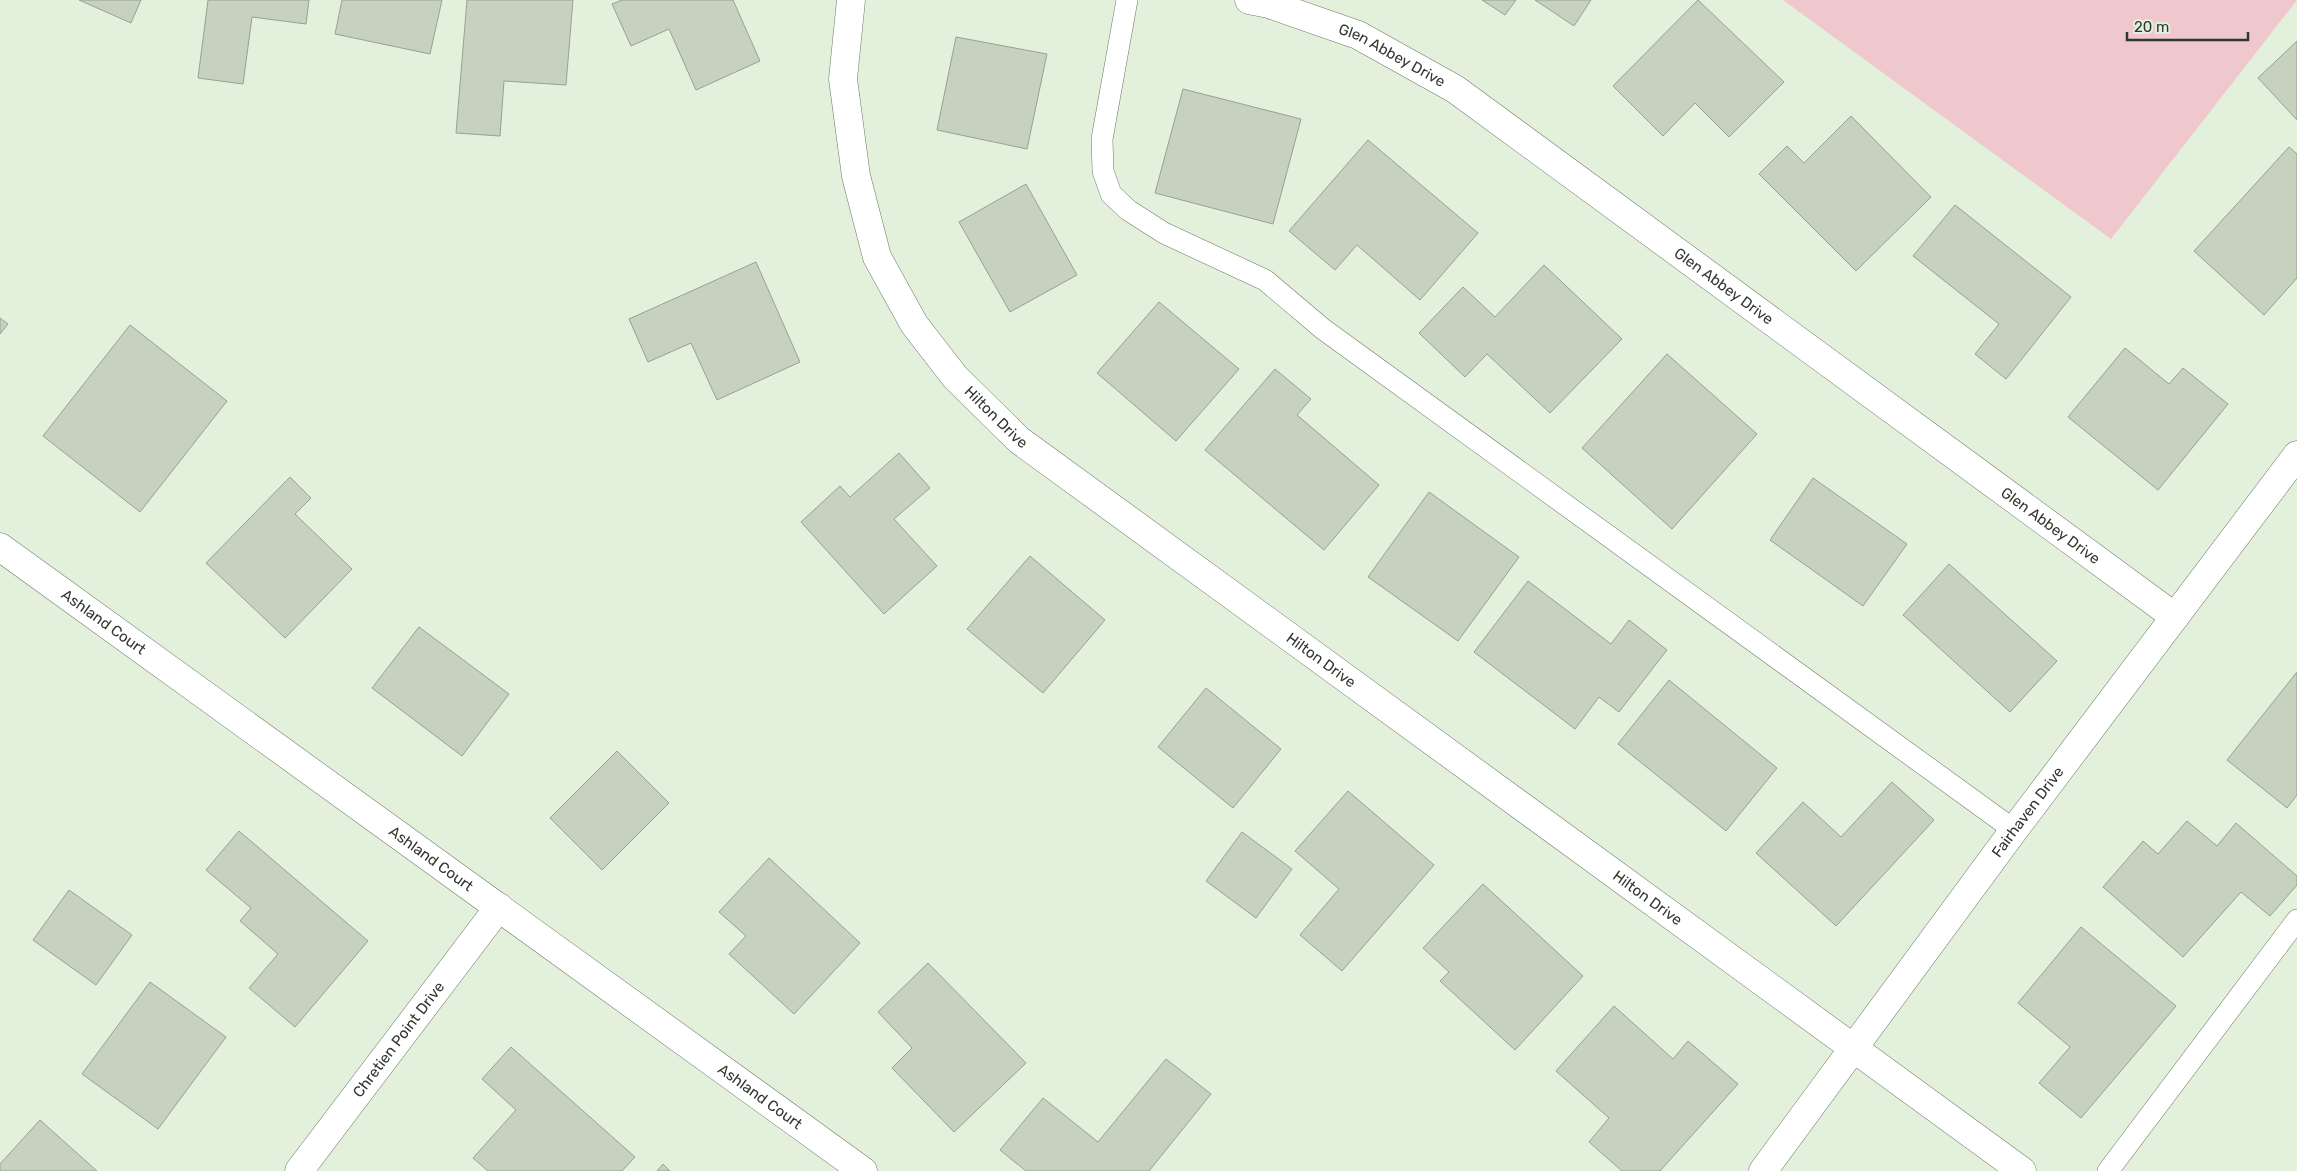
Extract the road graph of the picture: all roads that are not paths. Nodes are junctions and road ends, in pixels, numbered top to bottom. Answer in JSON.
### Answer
{"nodes":[{"id":1,"x":851,"y":0,"type":"edge"},
{"id":2,"x":1127,"y":0,"type":"edge"},
{"id":3,"x":1249,"y":0,"type":"edge"},
{"id":4,"x":2297,"y":455,"type":"edge"},
{"id":5,"x":0,"y":547,"type":"edge"},
{"id":6,"x":2175,"y":617,"type":"junction"},
{"id":7,"x":2014,"y":830,"type":"junction"},
{"id":8,"x":499,"y":907,"type":"junction"},
{"id":9,"x":2297,"y":920,"type":"edge"},
{"id":10,"x":1853,"y":1048,"type":"junction"},
{"id":11,"x":299,"y":1171,"type":"edge"},
{"id":12,"x":863,"y":1171,"type":"edge"},
{"id":13,"x":1763,"y":1171,"type":"edge"},
{"id":14,"x":2022,"y":1171,"type":"edge"},
{"id":15,"x":2108,"y":1171,"type":"edge"}],
"edges":[{"from":1,"to":10,"type":"street","name":"Hilton Drive"},
{"from":2,"to":7,"type":"lane"},
{"from":3,"to":6,"type":"street","name":"Glen Abbey Drive"},
{"from":4,"to":6,"type":"street","name":"Fairhaven Drive"},
{"from":5,"to":8,"type":"street","name":"Ashland Court"},
{"from":6,"to":7,"type":"street","name":"Fairhaven Drive"},
{"from":7,"to":10,"type":"street","name":"Fairhaven Drive"},
{"from":8,"to":11,"type":"street","name":"Chretien Point Drive"},
{"from":8,"to":12,"type":"street","name":"Ashland Court"},
{"from":9,"to":15,"type":"lane"},
{"from":10,"to":13,"type":"street","name":"Fairhaven Drive"},
{"from":10,"to":14,"type":"street","name":"Hilton Drive"}]}
